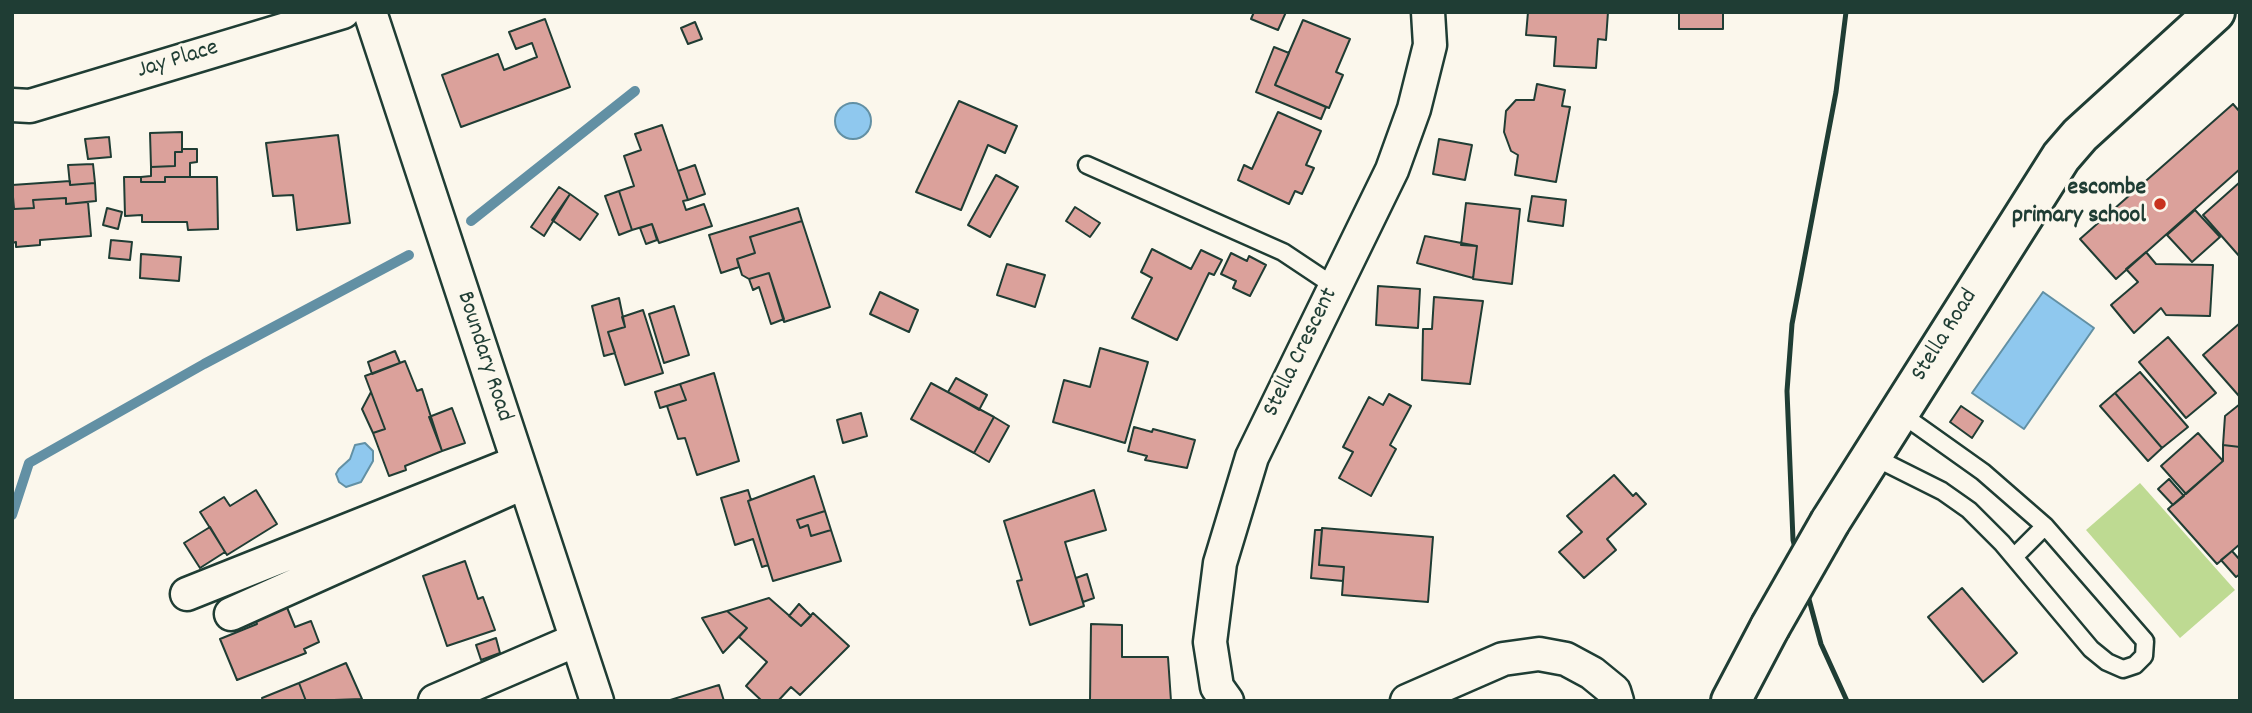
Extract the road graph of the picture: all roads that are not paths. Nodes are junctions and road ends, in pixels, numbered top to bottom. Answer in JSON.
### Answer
{"nodes":[{"id":1,"x":343,"y":12,"type":"edge"},
{"id":2,"x":370,"y":12,"type":"edge"},
{"id":3,"x":1428,"y":12,"type":"edge"},
{"id":4,"x":2215,"y":12,"type":"edge"},
{"id":5,"x":12,"y":106,"type":"edge"},
{"id":6,"x":1087,"y":165,"type":"dead end"},
{"id":7,"x":1335,"y":286,"type":"junction"},
{"id":8,"x":1898,"y":412,"type":"junction"},
{"id":9,"x":1872,"y":456,"type":"junction"},
{"id":10,"x":522,"y":472,"type":"junction"},
{"id":11,"x":2045,"y":526,"type":"junction"},
{"id":12,"x":2014,"y":557,"type":"junction"},
{"id":13,"x":187,"y":594,"type":"dead end"},
{"id":14,"x":230,"y":614,"type":"dead end"},
{"id":15,"x":576,"y":640,"type":"junction"},
{"id":16,"x":435,"y":701,"type":"edge"},
{"id":17,"x":597,"y":701,"type":"edge"},
{"id":18,"x":1227,"y":701,"type":"edge"},
{"id":19,"x":1407,"y":701,"type":"edge"},
{"id":20,"x":1617,"y":701,"type":"edge"},
{"id":21,"x":1731,"y":701,"type":"edge"}],
"edges":[{"from":1,"to":5,"type":"street","name":"Jay Place"},
{"from":2,"to":10,"type":"street","name":"Boundary Road"},
{"from":3,"to":7,"type":"street","name":"Stella Crescent"},
{"from":4,"to":8,"type":"main road","name":"Stella Road"},
{"from":6,"to":7,"type":"lane"},
{"from":7,"to":18,"type":"street","name":"Stella Crescent"},
{"from":8,"to":9,"type":"main road","name":"Stella Road"},
{"from":8,"to":11,"type":"lane"},
{"from":9,"to":12,"type":"lane"},
{"from":9,"to":21,"type":"main road","name":"Stella Road","bridge":true},
{"from":10,"to":13,"type":"street"},
{"from":10,"to":14,"type":"street"},
{"from":10,"to":15,"type":"street","name":"Boundary Road"},
{"from":11,"to":12,"type":"lane"},
{"from":11,"to":12,"type":"lane"},
{"from":15,"to":16,"type":"street"},
{"from":15,"to":17,"type":"street","name":"Boundary Road"},
{"from":19,"to":20,"type":"street"}]}
